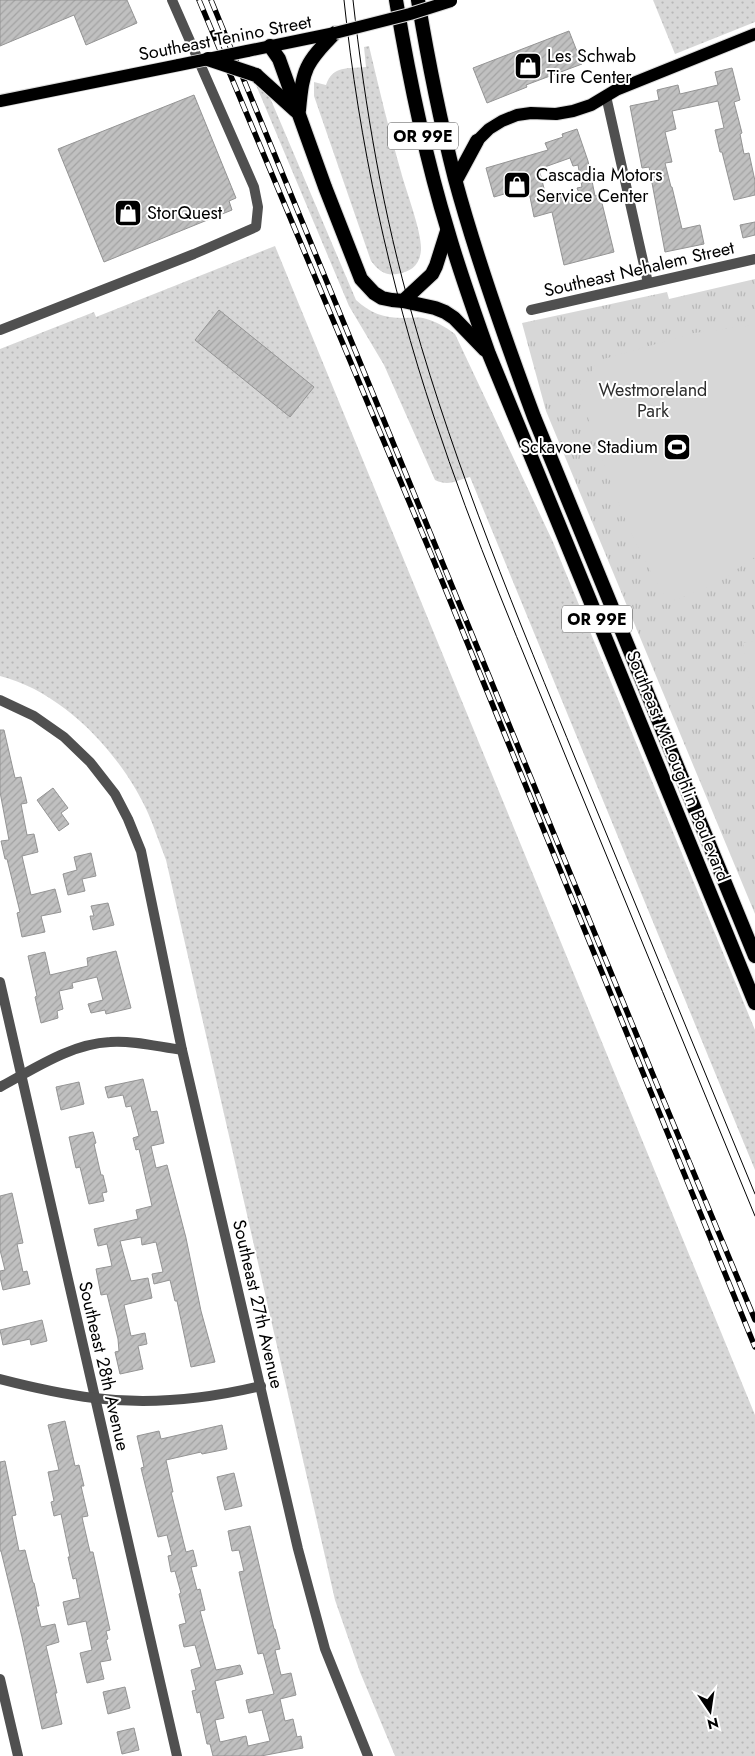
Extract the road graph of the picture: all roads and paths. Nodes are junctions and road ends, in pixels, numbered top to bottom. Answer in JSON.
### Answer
{"nodes":[{"id":1,"x":172,"y":0,"type":"edge"},
{"id":2,"x":396,"y":0,"type":"edge"},
{"id":3,"x":418,"y":0,"type":"edge"},
{"id":4,"x":452,"y":1,"type":"edge"},
{"id":5,"x":334,"y":33,"type":"junction"},
{"id":6,"x":754,"y":37,"type":"edge"},
{"id":7,"x":270,"y":46,"type":"junction"},
{"id":8,"x":208,"y":59,"type":"junction"},
{"id":9,"x":606,"y":96,"type":"junction"},
{"id":10,"x":0,"y":101,"type":"edge"},
{"id":11,"x":298,"y":114,"type":"junction"},
{"id":12,"x":477,"y":141,"type":"joint"},
{"id":13,"x":456,"y":180,"type":"junction"},
{"id":14,"x":447,"y":231,"type":"junction"},
{"id":15,"x":755,"y":259,"type":"edge"},
{"id":16,"x":648,"y":283,"type":"junction"},
{"id":17,"x":403,"y":301,"type":"junction"},
{"id":18,"x":531,"y":310,"type":"dead end"},
{"id":19,"x":0,"y":330,"type":"edge"},
{"id":20,"x":489,"y":354,"type":"junction"},
{"id":21,"x":0,"y":700,"type":"edge"},
{"id":22,"x":755,"y":956,"type":"edge"},
{"id":23,"x":0,"y":982,"type":"edge"},
{"id":24,"x":755,"y":1004,"type":"edge"},
{"id":25,"x":182,"y":1050,"type":"junction"},
{"id":26,"x":22,"y":1075,"type":"junction"},
{"id":27,"x":0,"y":1087,"type":"edge"},
{"id":28,"x":0,"y":1379,"type":"edge"},
{"id":29,"x":261,"y":1386,"type":"junction"},
{"id":30,"x":95,"y":1398,"type":"junction"},
{"id":31,"x":0,"y":1679,"type":"edge"},
{"id":32,"x":18,"y":1756,"type":"edge"},
{"id":33,"x":177,"y":1756,"type":"edge"},
{"id":34,"x":368,"y":1756,"type":"edge"}],
"edges":[{"from":1,"to":19,"type":"street"},
{"from":2,"to":14,"type":"highway","name":"Southeast McLoughlin Boulevard","number":"OR 99E"},
{"from":3,"to":13,"type":"highway","name":"Southeast McLoughlin Boulevard","number":"OR 99E"},
{"from":4,"to":5,"type":"main road","name":"Southeast Tenino Street","bridge":true},
{"from":5,"to":7,"type":"main road","name":"Southeast Tenino Street"},
{"from":5,"to":11,"type":"highway"},
{"from":6,"to":9,"type":"main road"},
{"from":7,"to":8,"type":"main road","name":"Southeast Tenino Street","bridge":true},
{"from":7,"to":11,"type":"highway"},
{"from":8,"to":10,"type":"main road","name":"Southeast Tenino Street","bridge":true},
{"from":8,"to":11,"type":"highway","bridge":true},
{"from":9,"to":12,"type":"main road"},
{"from":9,"to":16,"type":"street"},
{"from":11,"to":17,"type":"highway"},
{"from":12,"to":13,"type":"highway"},
{"from":13,"to":22,"type":"highway","name":"Southeast McLoughlin Boulevard","number":"OR 99E"},
{"from":14,"to":17,"type":"highway"},
{"from":14,"to":20,"type":"highway","name":"Southeast McLoughlin Boulevard","number":"OR 99E"},
{"from":15,"to":16,"type":"street","name":"Southeast Nehalem Street"},
{"from":16,"to":18,"type":"street","name":"Southeast Nehalem Street"},
{"from":17,"to":20,"type":"highway"},
{"from":20,"to":24,"type":"highway","name":"Southeast McLoughlin Boulevard","number":"OR 99E"},
{"from":21,"to":25,"type":"street","name":"Southeast 27th Avenue"},
{"from":23,"to":26,"type":"street","name":"Southeast 28th Avenue"},
{"from":25,"to":26,"type":"street"},
{"from":25,"to":29,"type":"street","name":"Southeast 27th Avenue"},
{"from":26,"to":27,"type":"street"},
{"from":26,"to":30,"type":"street","name":"Southeast 28th Avenue"},
{"from":28,"to":30,"type":"street"},
{"from":29,"to":30,"type":"street"},
{"from":29,"to":34,"type":"street","name":"Southeast 27th Avenue"},
{"from":30,"to":33,"type":"street","name":"Southeast 28th Avenue"},
{"from":31,"to":32,"type":"street"}]}
